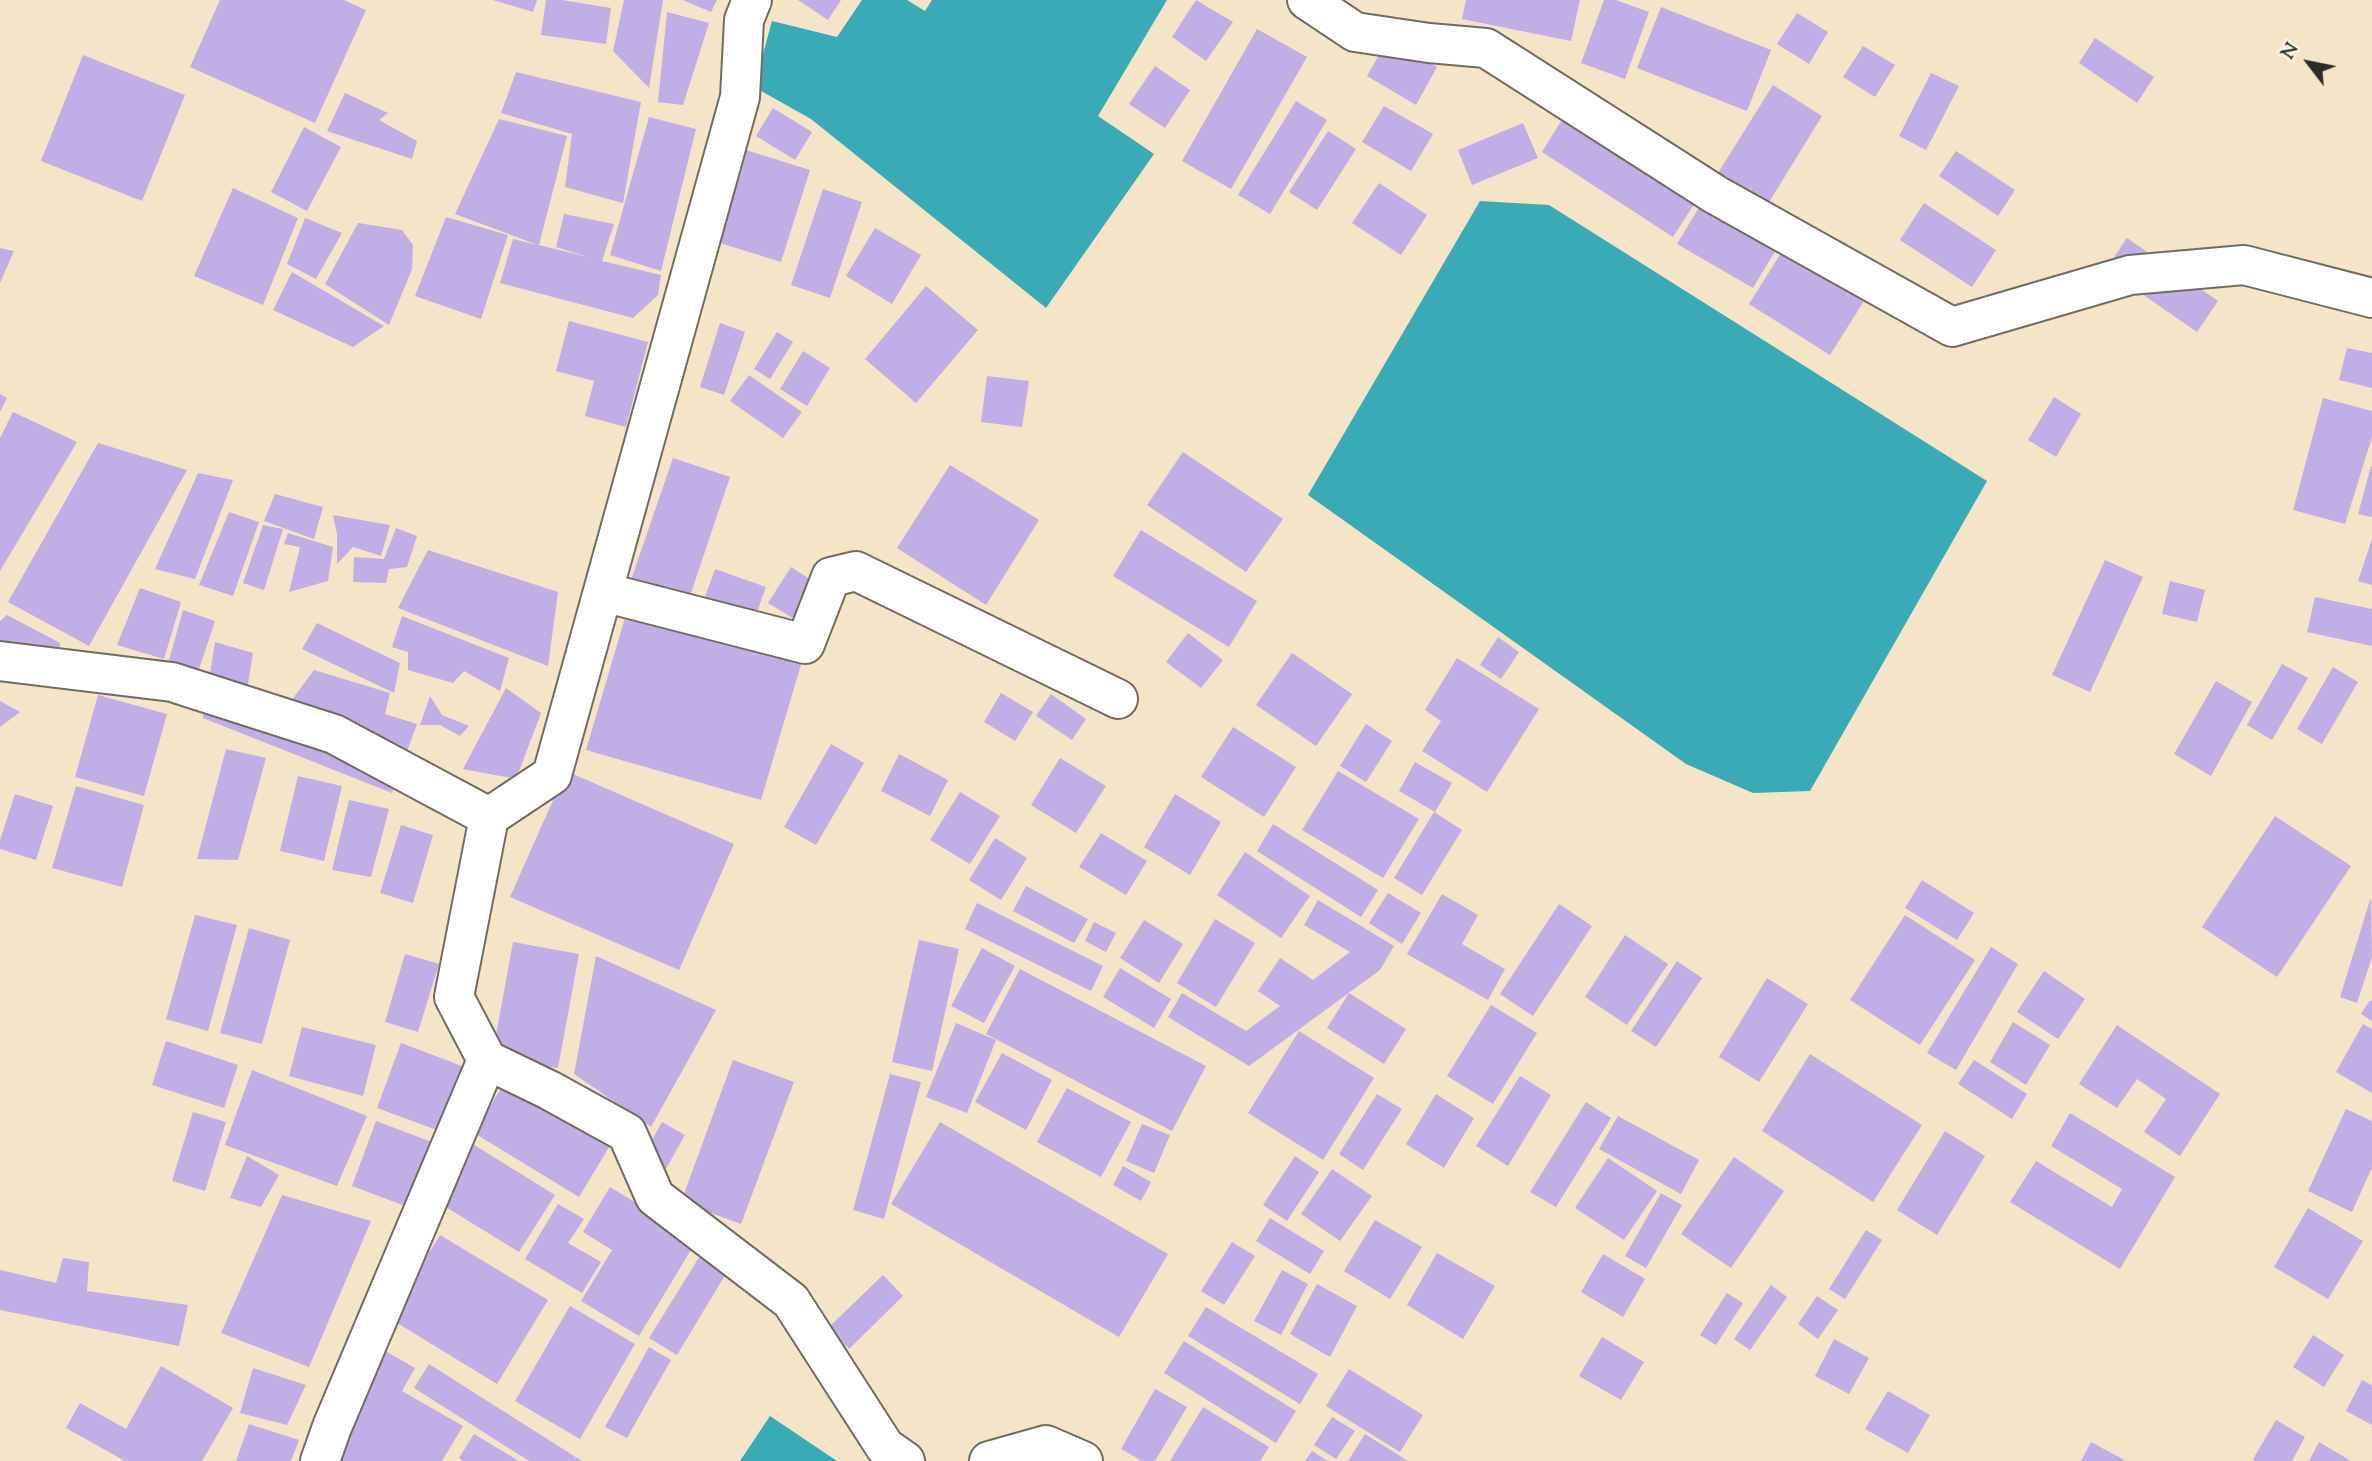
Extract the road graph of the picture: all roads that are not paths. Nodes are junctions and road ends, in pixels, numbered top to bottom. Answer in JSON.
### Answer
{"nodes":[{"id":1,"x":752,"y":0,"type":"edge"},
{"id":2,"x":1307,"y":0,"type":"edge"},
{"id":3,"x":2372,"y":298,"type":"edge"},
{"id":4,"x":603,"y":592,"type":"junction"},
{"id":5,"x":0,"y":661,"type":"edge"},
{"id":6,"x":1118,"y":699,"type":"dead end"},
{"id":7,"x":489,"y":817,"type":"junction"},
{"id":8,"x":487,"y":1060,"type":"junction"},
{"id":9,"x":320,"y":1461,"type":"edge"},
{"id":10,"x":905,"y":1461,"type":"edge"},
{"id":11,"x":989,"y":1461,"type":"edge"},
{"id":12,"x":1083,"y":1461,"type":"edge"}],
"edges":[{"from":1,"to":4,"type":"street"},
{"from":2,"to":3,"type":"street"},
{"from":4,"to":6,"type":"street"},
{"from":4,"to":7,"type":"street"},
{"from":5,"to":7,"type":"street"},
{"from":7,"to":8,"type":"street"},
{"from":8,"to":9,"type":"street"},
{"from":8,"to":10,"type":"street"},
{"from":11,"to":12,"type":"street"}]}
